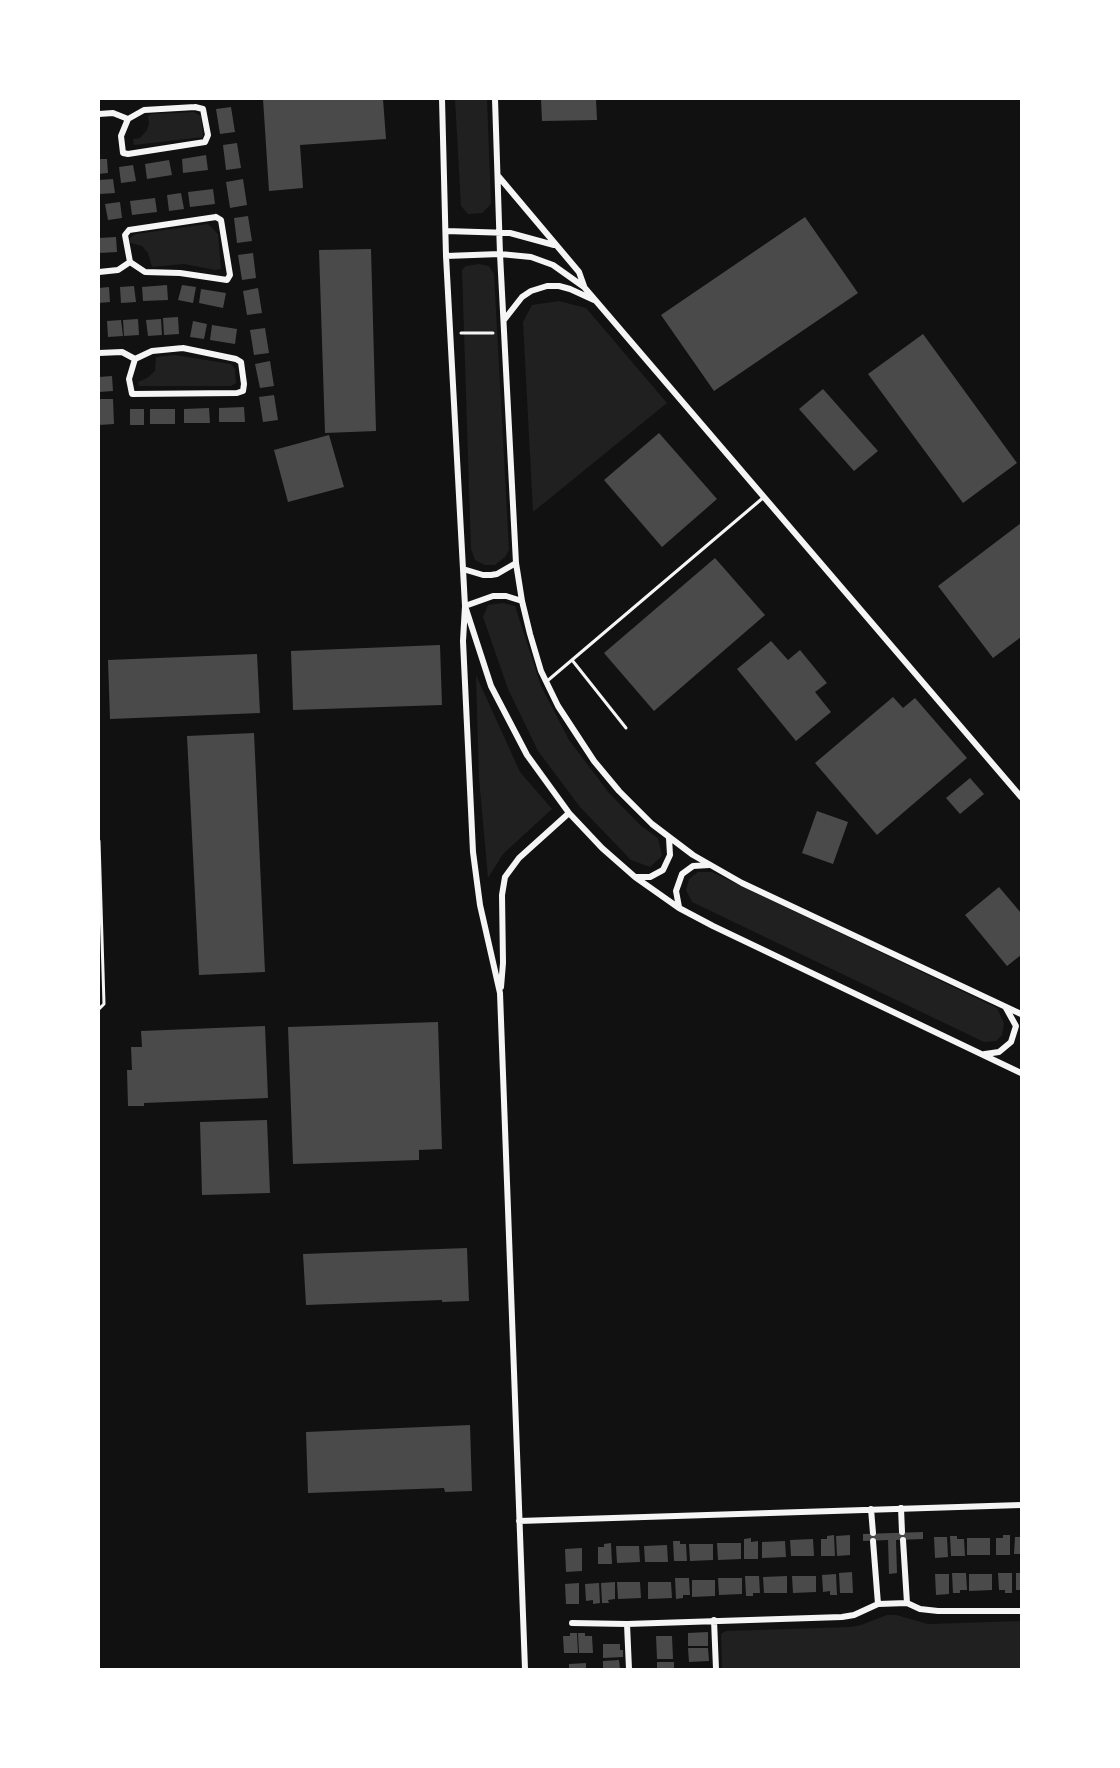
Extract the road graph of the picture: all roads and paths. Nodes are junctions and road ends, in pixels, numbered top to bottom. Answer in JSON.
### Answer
{"nodes":[{"id":1,"x":442,"y":99,"type":"edge"},
{"id":2,"x":495,"y":99,"type":"edge"},
{"id":3,"x":99,"y":114,"type":"edge"},
{"id":4,"x":128,"y":119,"type":"junction"},
{"id":5,"x":498,"y":176,"type":"junction"},
{"id":6,"x":446,"y":231,"type":"junction"},
{"id":7,"x":499,"y":232,"type":"junction"},
{"id":8,"x":555,"y":245,"type":"junction"},
{"id":9,"x":500,"y":254,"type":"junction"},
{"id":10,"x":446,"y":256,"type":"junction"},
{"id":11,"x":130,"y":262,"type":"junction"},
{"id":12,"x":99,"y":272,"type":"edge"},
{"id":13,"x":584,"y":287,"type":"junction"},
{"id":14,"x":595,"y":301,"type":"junction"},
{"id":15,"x":504,"y":320,"type":"junction"},
{"id":16,"x":450,"y":333,"type":"junction"},
{"id":17,"x":504,"y":333,"type":"junction"},
{"id":18,"x":99,"y":354,"type":"edge"},
{"id":19,"x":135,"y":359,"type":"junction"},
{"id":20,"x":764,"y":497,"type":"junction"},
{"id":21,"x":516,"y":563,"type":"junction"},
{"id":22,"x":463,"y":569,"type":"junction"},
{"id":23,"x":522,"y":601,"type":"junction"},
{"id":24,"x":465,"y":606,"type":"junction"},
{"id":25,"x":572,"y":660,"type":"junction"},
{"id":26,"x":546,"y":682,"type":"junction"},
{"id":27,"x":626,"y":728,"type":"dead end"},
{"id":28,"x":1021,"y":797,"type":"edge"},
{"id":29,"x":569,"y":813,"type":"junction"},
{"id":30,"x":669,"y":838,"type":"junction"},
{"id":31,"x":99,"y":841,"type":"edge"},
{"id":32,"x":710,"y":865,"type":"junction"},
{"id":33,"x":635,"y":877,"type":"junction"},
{"id":34,"x":679,"y":908,"type":"junction"},
{"id":35,"x":500,"y":993,"type":"junction"},
{"id":36,"x":1005,"y":1007,"type":"junction"},
{"id":37,"x":99,"y":1009,"type":"edge"},
{"id":38,"x":1021,"y":1014,"type":"edge"},
{"id":39,"x":981,"y":1054,"type":"junction"},
{"id":40,"x":1021,"y":1073,"type":"edge"},
{"id":41,"x":1021,"y":1505,"type":"edge"},
{"id":42,"x":901,"y":1508,"type":"junction"},
{"id":43,"x":871,"y":1509,"type":"junction"},
{"id":44,"x":519,"y":1521,"type":"junction"},
{"id":45,"x":902,"y":1532,"type":"dead end"},
{"id":46,"x":903,"y":1541,"type":"dead end"},
{"id":47,"x":906,"y":1603,"type":"junction"},
{"id":48,"x":878,"y":1604,"type":"junction"},
{"id":49,"x":1021,"y":1611,"type":"edge"},
{"id":50,"x":714,"y":1620,"type":"junction"},
{"id":51,"x":572,"y":1623,"type":"dead end"},
{"id":52,"x":627,"y":1624,"type":"junction"},
{"id":53,"x":525,"y":1669,"type":"edge"},
{"id":54,"x":629,"y":1669,"type":"edge"},
{"id":55,"x":716,"y":1669,"type":"edge"}],
"edges":[{"from":1,"to":6,"type":"street"},
{"from":2,"to":5,"type":"street"},
{"from":3,"to":4,"type":"street"},
{"from":4,"to":4,"type":"street"},
{"from":5,"to":7,"type":"street"},
{"from":5,"to":8,"type":"street"},
{"from":6,"to":7,"type":"street"},
{"from":6,"to":10,"type":"street"},
{"from":7,"to":8,"type":"street"},
{"from":7,"to":9,"type":"street"},
{"from":8,"to":13,"type":"street"},
{"from":9,"to":10,"type":"street"},
{"from":9,"to":13,"type":"street"},
{"from":9,"to":15,"type":"street"},
{"from":10,"to":16,"type":"street"},
{"from":11,"to":11,"type":"street"},
{"from":11,"to":12,"type":"street"},
{"from":13,"to":14,"type":"street"},
{"from":14,"to":15,"type":"street"},
{"from":14,"to":20,"type":"street"},
{"from":15,"to":17,"type":"street"},
{"from":16,"to":17,"type":"path"},
{"from":16,"to":22,"type":"street"},
{"from":17,"to":21,"type":"street"},
{"from":18,"to":19,"type":"street"},
{"from":19,"to":19,"type":"street"},
{"from":20,"to":25,"type":"lane"},
{"from":20,"to":28,"type":"street"},
{"from":21,"to":22,"type":"street"},
{"from":21,"to":23,"type":"street"},
{"from":22,"to":24,"type":"street"},
{"from":23,"to":24,"type":"street"},
{"from":23,"to":26,"type":"street"},
{"from":24,"to":29,"type":"street"},
{"from":24,"to":35,"type":"street"},
{"from":25,"to":26,"type":"lane"},
{"from":25,"to":27,"type":"lane"},
{"from":26,"to":30,"type":"street"},
{"from":29,"to":33,"type":"street"},
{"from":29,"to":35,"type":"street"},
{"from":30,"to":32,"type":"street"},
{"from":30,"to":33,"type":"street"},
{"from":31,"to":37,"type":"lane"},
{"from":32,"to":34,"type":"street"},
{"from":32,"to":36,"type":"street"},
{"from":33,"to":34,"type":"street"},
{"from":34,"to":39,"type":"street"},
{"from":35,"to":44,"type":"street"},
{"from":36,"to":38,"type":"street"},
{"from":36,"to":39,"type":"street"},
{"from":39,"to":40,"type":"street"},
{"from":41,"to":42,"type":"street"},
{"from":42,"to":43,"type":"street"},
{"from":42,"to":45,"type":"street"},
{"from":43,"to":44,"type":"street"},
{"from":43,"to":48,"type":"street"},
{"from":44,"to":53,"type":"street"},
{"from":46,"to":47,"type":"street"},
{"from":47,"to":48,"type":"street"},
{"from":47,"to":49,"type":"street"},
{"from":48,"to":50,"type":"street"},
{"from":50,"to":52,"type":"street"},
{"from":50,"to":55,"type":"street"},
{"from":51,"to":52,"type":"street"},
{"from":52,"to":54,"type":"street"}]}
